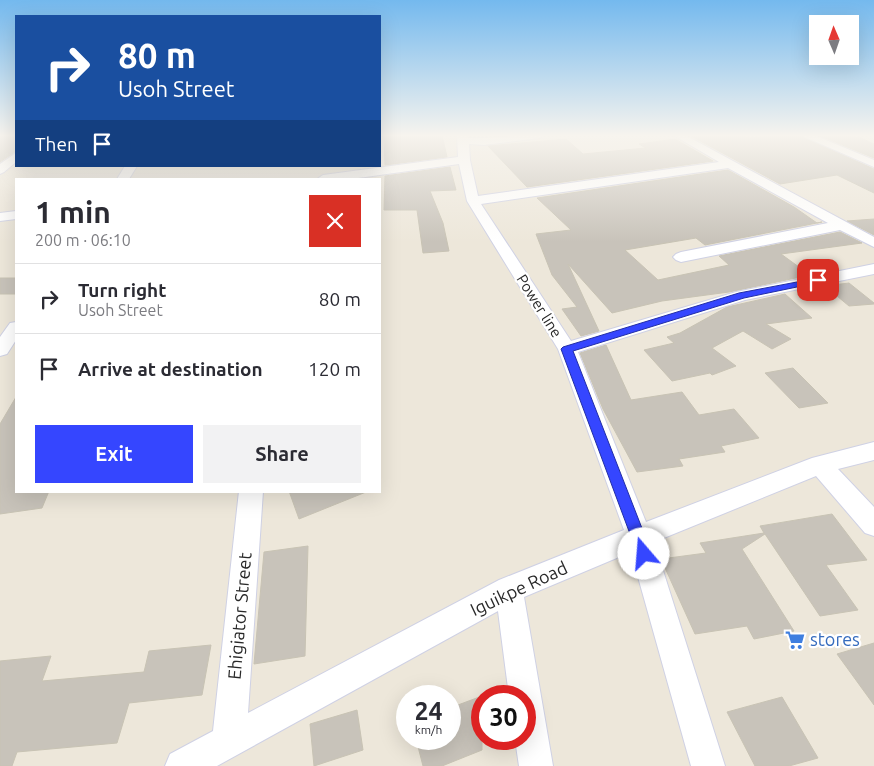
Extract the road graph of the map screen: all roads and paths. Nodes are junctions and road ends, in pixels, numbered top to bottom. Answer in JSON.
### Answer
{"nodes":[{"id":1,"x":384,"y":171,"type":"edge"},
{"id":2,"x":466,"y":171,"type":"edge"},
{"id":3,"x":682,"y":171,"type":"edge"},
{"id":4,"x":741,"y":171,"type":"edge"},
{"id":5,"x":330,"y":178,"type":"edge"},
{"id":6,"x":473,"y":201,"type":"junction"},
{"id":7,"x":15,"y":215,"type":"edge"},
{"id":8,"x":0,"y":217,"type":"edge"},
{"id":9,"x":842,"y":225,"type":"junction"},
{"id":10,"x":874,"y":242,"type":"edge"},
{"id":11,"x":681,"y":257,"type":"dead end"},
{"id":12,"x":874,"y":269,"type":"edge"},
{"id":13,"x":15,"y":328,"type":"edge"},
{"id":14,"x":567,"y":349,"type":"junction"},
{"id":15,"x":0,"y":350,"type":"edge"},
{"id":16,"x":874,"y":451,"type":"edge"},
{"id":17,"x":820,"y":465,"type":"junction"},
{"id":18,"x":251,"y":493,"type":"edge"},
{"id":19,"x":874,"y":524,"type":"edge"},
{"id":20,"x":639,"y":536,"type":"junction"},
{"id":21,"x":509,"y":590,"type":"junction"},
{"id":22,"x":229,"y":741,"type":"junction"},
{"id":23,"x":182,"y":766,"type":"edge"},
{"id":24,"x":536,"y":766,"type":"edge"},
{"id":25,"x":708,"y":766,"type":"edge"}],
"edges":[{"from":1,"to":5,"type":"street"},
{"from":2,"to":6,"type":"street","name":"Power line"},
{"from":3,"to":6,"type":"street"},
{"from":4,"to":9,"type":"street"},
{"from":6,"to":14,"type":"street","name":"Power line"},
{"from":7,"to":8,"type":"street"},
{"from":9,"to":10,"type":"street"},
{"from":9,"to":11,"type":"street"},
{"from":12,"to":14,"type":"street"},
{"from":13,"to":15,"type":"street"},
{"from":14,"to":20,"type":"street","name":"Power line"},
{"from":16,"to":17,"type":"street","name":"Iguikpe Road"},
{"from":17,"to":19,"type":"street"},
{"from":17,"to":20,"type":"street","name":"Iguikpe Road"},
{"from":18,"to":22,"type":"street","name":"Ehigiator Street"},
{"from":20,"to":21,"type":"street","name":"Iguikpe Road"},
{"from":20,"to":25,"type":"street","name":"Power line"},
{"from":21,"to":22,"type":"street","name":"Iguikpe Road"},
{"from":21,"to":24,"type":"street"},
{"from":22,"to":23,"type":"street","name":"Iguikpe Road"}]}
